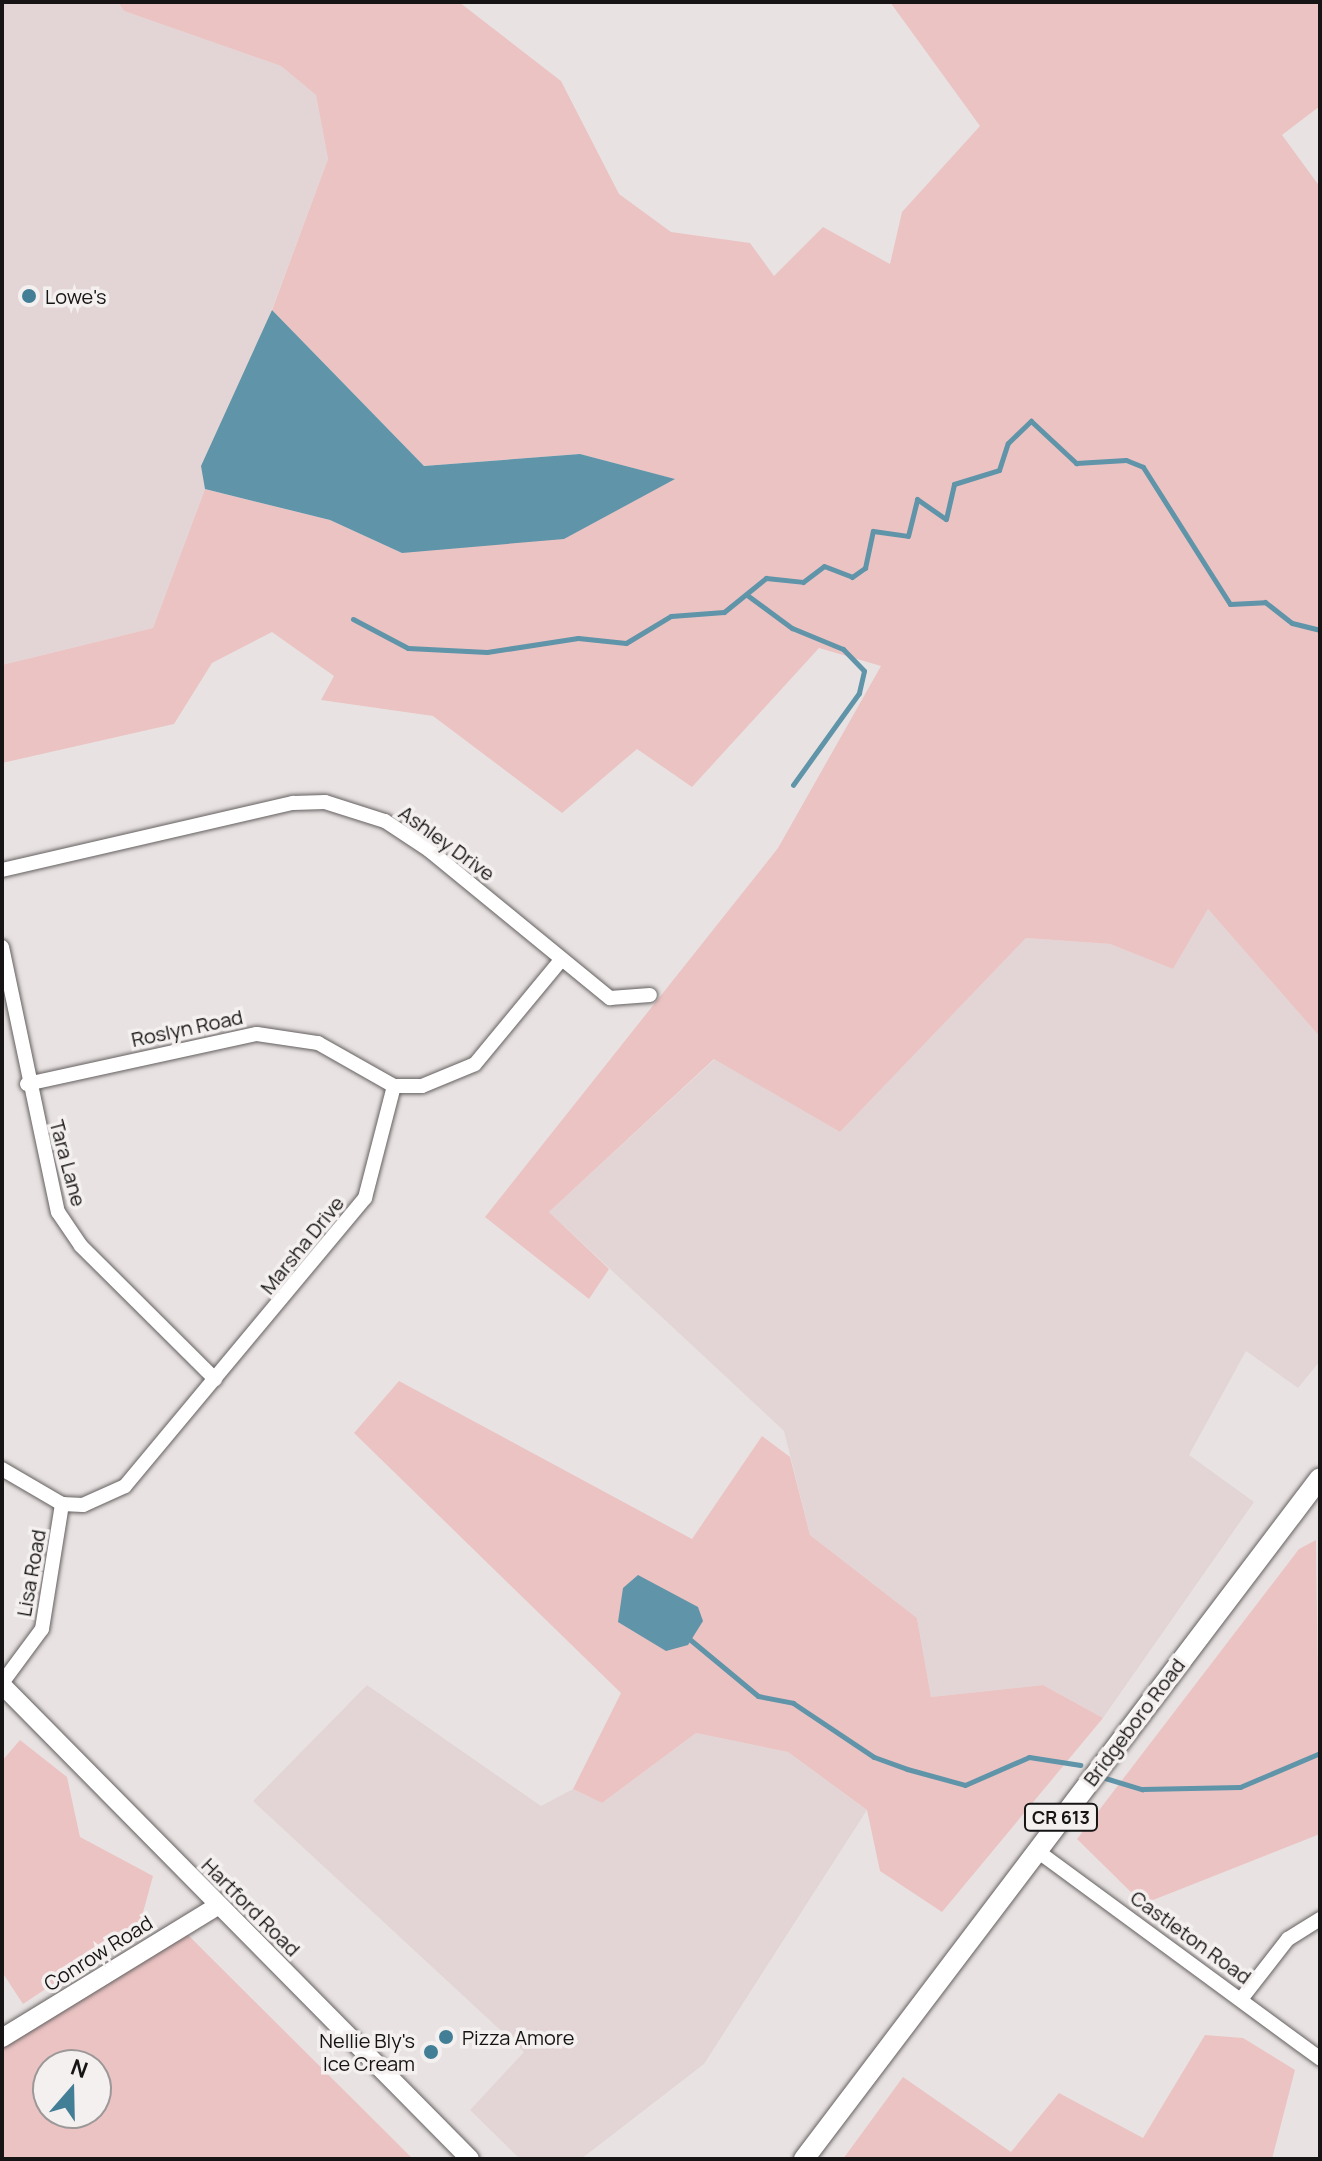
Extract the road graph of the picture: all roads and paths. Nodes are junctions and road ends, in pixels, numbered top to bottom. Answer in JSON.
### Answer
{"nodes":[{"id":1,"x":2,"y":870,"type":"edge"},
{"id":2,"x":2,"y":947,"type":"edge"},
{"id":3,"x":562,"y":959,"type":"junction"},
{"id":4,"x":650,"y":995,"type":"dead end"},
{"id":5,"x":27,"y":1084,"type":"junction"},
{"id":6,"x":394,"y":1086,"type":"junction"},
{"id":7,"x":215,"y":1379,"type":"junction"},
{"id":8,"x":2,"y":1469,"type":"edge"},
{"id":9,"x":1320,"y":1478,"type":"edge"},
{"id":10,"x":62,"y":1504,"type":"junction"},
{"id":11,"x":2,"y":1684,"type":"edge"},
{"id":12,"x":1036,"y":1850,"type":"junction"},
{"id":13,"x":217,"y":1906,"type":"junction"},
{"id":14,"x":1320,"y":1919,"type":"edge"},
{"id":15,"x":1242,"y":1998,"type":"junction"},
{"id":16,"x":2,"y":2038,"type":"edge"},
{"id":17,"x":1320,"y":2059,"type":"edge"},
{"id":18,"x":470,"y":2159,"type":"edge"},
{"id":19,"x":804,"y":2159,"type":"edge"}],
"edges":[{"from":1,"to":3,"type":"street","name":"Ashley Drive"},
{"from":2,"to":5,"type":"street","name":"Tara Lane"},
{"from":3,"to":4,"type":"street","name":"Ashley Drive"},
{"from":3,"to":6,"type":"street"},
{"from":5,"to":6,"type":"street","name":"Roslyn Road"},
{"from":5,"to":7,"type":"street","name":"Tara Lane"},
{"from":6,"to":7,"type":"street","name":"Marsha Drive"},
{"from":7,"to":10,"type":"street","name":"Marsha Drive"},
{"from":8,"to":10,"type":"street"},
{"from":9,"to":12,"type":"main road","name":"Bridgeboro Road","number":"CR 613"},
{"from":10,"to":11,"type":"street","name":"Lisa Road"},
{"from":11,"to":13,"type":"main road","name":"Hartford Road"},
{"from":12,"to":15,"type":"street","name":"Castleton Road"},
{"from":12,"to":19,"type":"main road","name":"Bridgeboro Road","number":"CR 613"},
{"from":13,"to":16,"type":"main road","name":"Conrow Road"},
{"from":13,"to":18,"type":"main road","name":"Hartford Road"},
{"from":14,"to":15,"type":"street"},
{"from":15,"to":17,"type":"street","name":"Castleton Road"}]}
